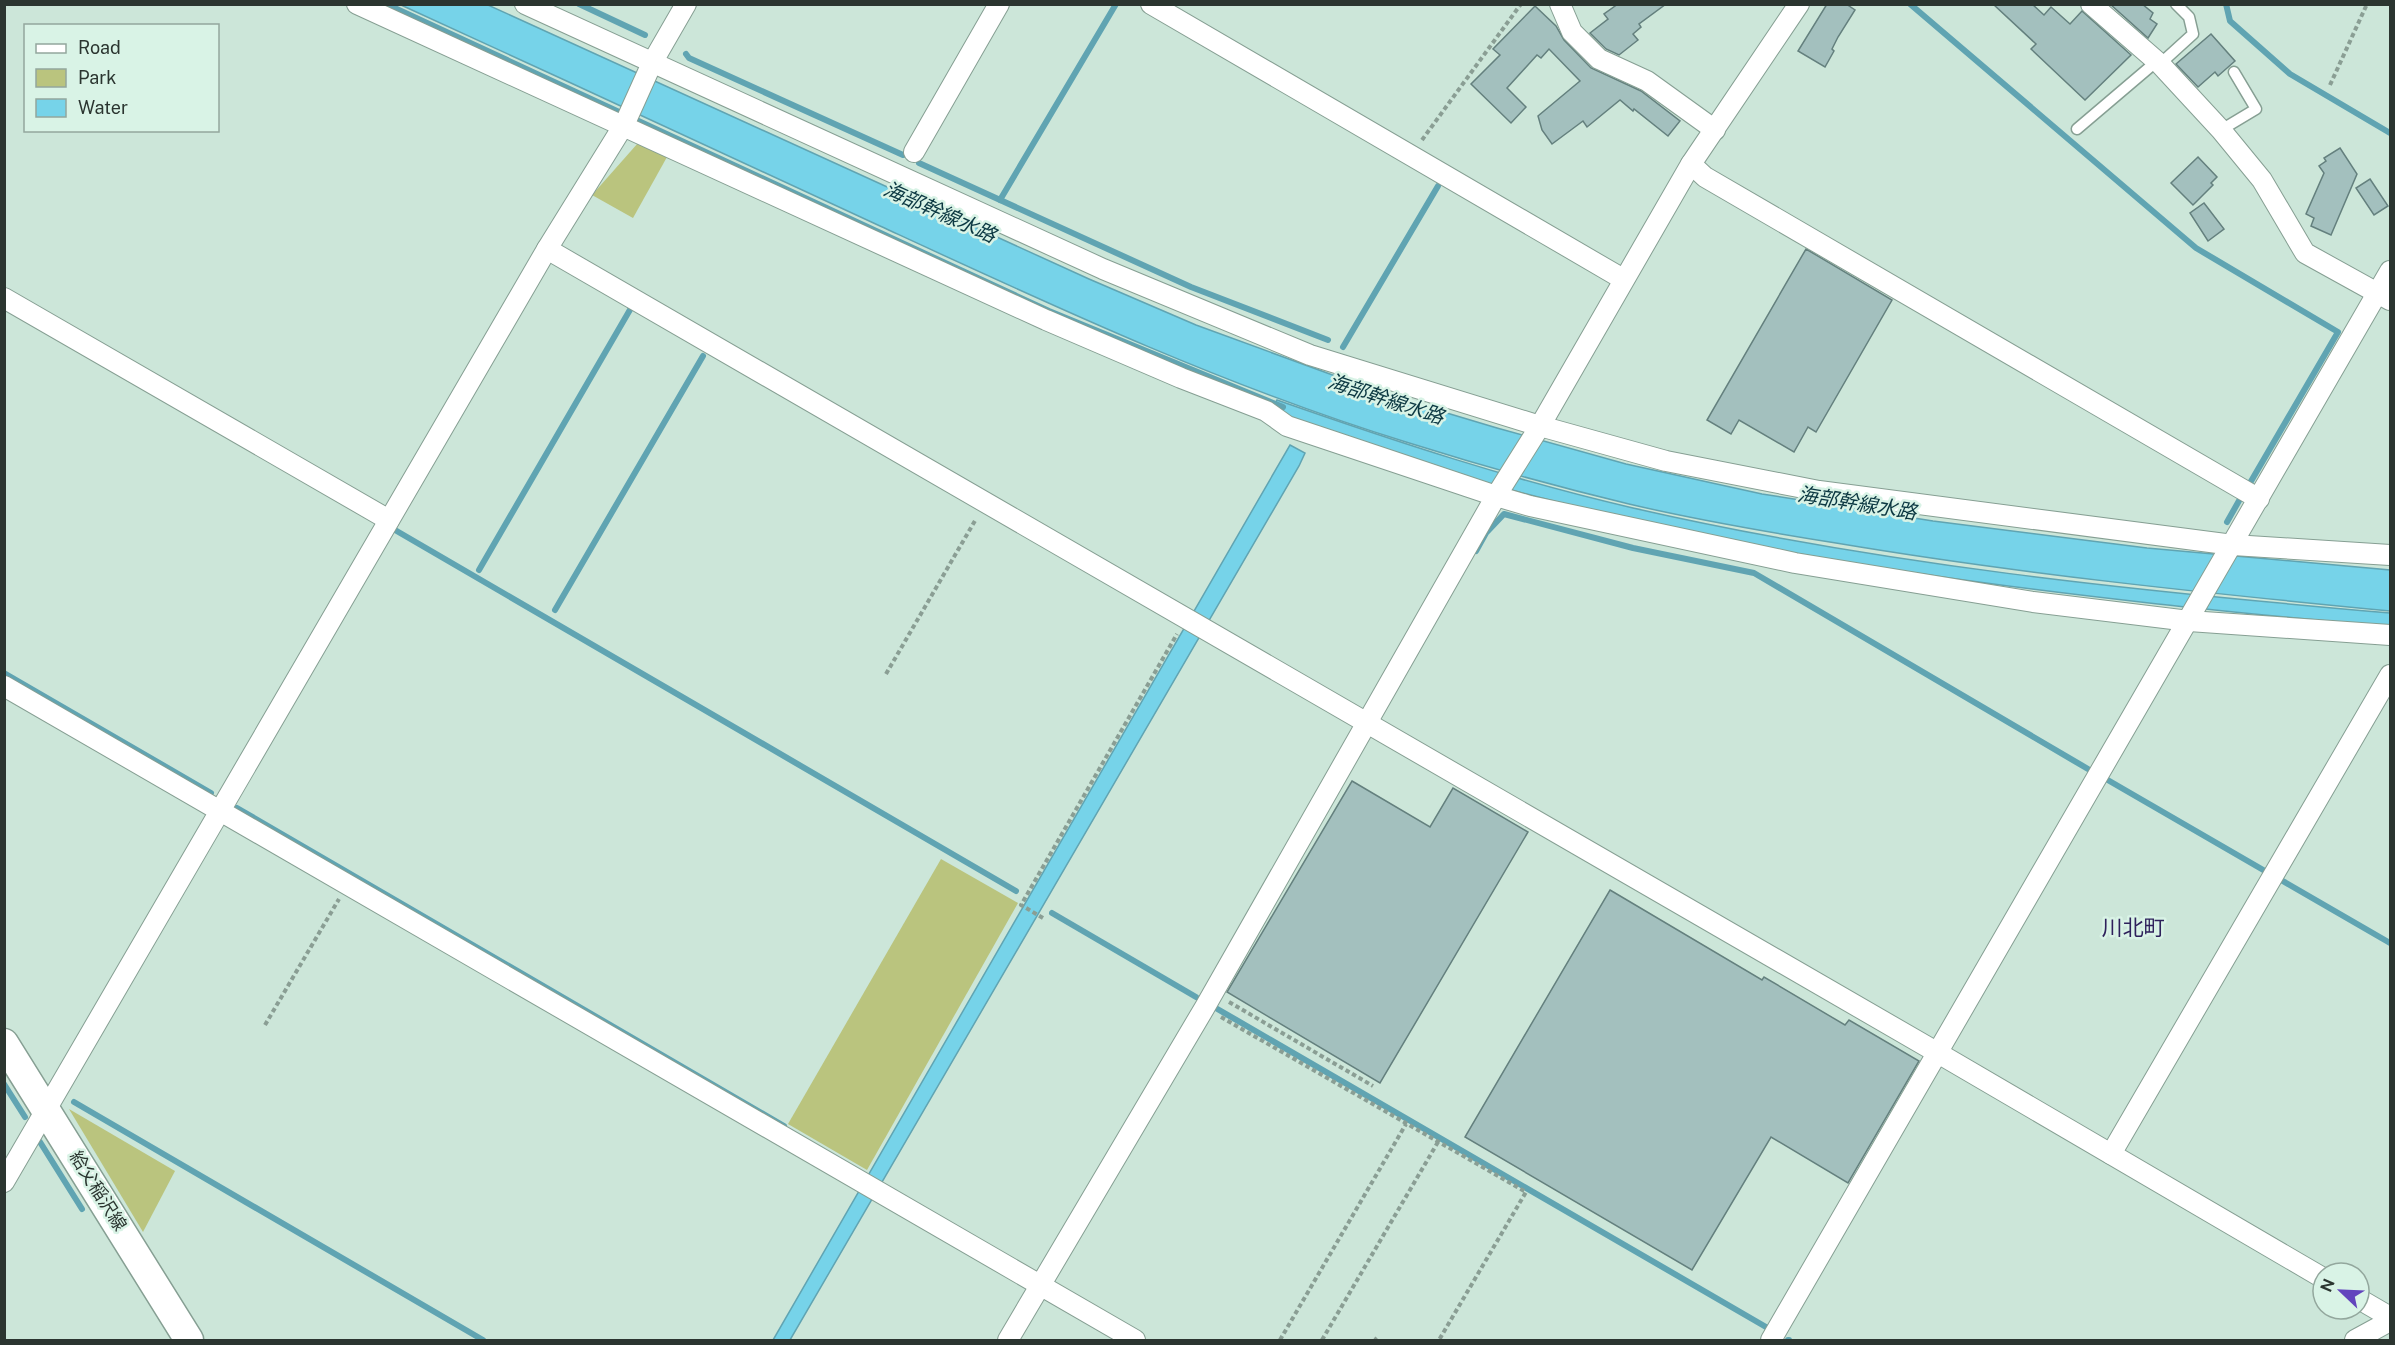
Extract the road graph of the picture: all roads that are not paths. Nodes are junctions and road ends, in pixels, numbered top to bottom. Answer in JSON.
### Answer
{"nodes":[{"id":1,"x":357,"y":4,"type":"edge"},
{"id":2,"x":525,"y":4,"type":"edge"},
{"id":3,"x":686,"y":4,"type":"edge"},
{"id":4,"x":999,"y":4,"type":"edge"},
{"id":5,"x":1151,"y":4,"type":"edge"},
{"id":6,"x":1560,"y":4,"type":"edge"},
{"id":7,"x":1799,"y":4,"type":"edge"},
{"id":8,"x":2091,"y":4,"type":"edge"},
{"id":9,"x":2176,"y":4,"type":"edge"},
{"id":10,"x":2158,"y":62,"type":"junction"},
{"id":11,"x":652,"y":63,"type":"junction"},
{"id":12,"x":2234,"y":72,"type":"dead end"},
{"id":13,"x":623,"y":125,"type":"junction"},
{"id":14,"x":2077,"y":129,"type":"dead end"},
{"id":15,"x":1715,"y":130,"type":"junction"},
{"id":16,"x":2221,"y":130,"type":"junction"},
{"id":17,"x":914,"y":152,"type":"dead end"},
{"id":18,"x":1691,"y":164,"type":"junction"},
{"id":19,"x":547,"y":249,"type":"junction"},
{"id":20,"x":2391,"y":271,"type":"edge"},
{"id":21,"x":1623,"y":279,"type":"junction"},
{"id":22,"x":2384,"y":297,"type":"edge"},
{"id":23,"x":4,"y":298,"type":"edge"},
{"id":24,"x":1540,"y":426,"type":"junction"},
{"id":25,"x":1497,"y":494,"type":"junction"},
{"id":26,"x":2259,"y":499,"type":"junction"},
{"id":27,"x":389,"y":520,"type":"junction"},
{"id":28,"x":2230,"y":550,"type":"junction"},
{"id":29,"x":2391,"y":555,"type":"edge"},
{"id":30,"x":2191,"y":617,"type":"junction"},
{"id":31,"x":2391,"y":635,"type":"edge"},
{"id":32,"x":2391,"y":675,"type":"edge"},
{"id":33,"x":4,"y":686,"type":"edge"},
{"id":34,"x":1366,"y":724,"type":"junction"},
{"id":35,"x":220,"y":810,"type":"junction"},
{"id":36,"x":4,"y":1043,"type":"edge"},
{"id":37,"x":1938,"y":1053,"type":"junction"},
{"id":38,"x":47,"y":1108,"type":"junction"},
{"id":39,"x":2111,"y":1154,"type":"junction"},
{"id":40,"x":4,"y":1182,"type":"edge"},
{"id":41,"x":2311,"y":1271,"type":"edge"},
{"id":42,"x":1040,"y":1286,"type":"junction"},
{"id":43,"x":2371,"y":1306,"type":"edge"},
{"id":44,"x":2391,"y":1319,"type":"edge"},
{"id":45,"x":189,"y":1341,"type":"edge"},
{"id":46,"x":1008,"y":1341,"type":"edge"},
{"id":47,"x":1135,"y":1341,"type":"edge"},
{"id":48,"x":1771,"y":1341,"type":"edge"},
{"id":49,"x":2355,"y":1341,"type":"edge"}],
"edges":[{"from":1,"to":13,"type":"street"},
{"from":2,"to":11,"type":"street"},
{"from":3,"to":11,"type":"street"},
{"from":4,"to":17,"type":"street"},
{"from":5,"to":21,"type":"street"},
{"from":6,"to":15,"type":"street"},
{"from":7,"to":15,"type":"street"},
{"from":8,"to":10,"type":"street"},
{"from":9,"to":10,"type":"lane"},
{"from":10,"to":14,"type":"lane"},
{"from":10,"to":16,"type":"street"},
{"from":11,"to":13,"type":"street"},
{"from":11,"to":24,"type":"street"},
{"from":12,"to":16,"type":"lane"},
{"from":13,"to":19,"type":"street"},
{"from":13,"to":25,"type":"street"},
{"from":15,"to":18,"type":"street"},
{"from":16,"to":22,"type":"street"},
{"from":18,"to":21,"type":"street"},
{"from":18,"to":26,"type":"street"},
{"from":19,"to":27,"type":"street"},
{"from":19,"to":34,"type":"street"},
{"from":20,"to":22,"type":"street"},
{"from":21,"to":24,"type":"street"},
{"from":22,"to":26,"type":"street"},
{"from":23,"to":27,"type":"street"},
{"from":24,"to":25,"type":"street"},
{"from":24,"to":28,"type":"street"},
{"from":25,"to":30,"type":"street"},
{"from":25,"to":34,"type":"street"},
{"from":26,"to":28,"type":"street"},
{"from":27,"to":35,"type":"street"},
{"from":28,"to":29,"type":"street"},
{"from":28,"to":30,"type":"street"},
{"from":30,"to":31,"type":"street"},
{"from":30,"to":37,"type":"street"},
{"from":32,"to":39,"type":"street"},
{"from":33,"to":35,"type":"street"},
{"from":34,"to":37,"type":"street"},
{"from":34,"to":42,"type":"street"},
{"from":35,"to":38,"type":"street"},
{"from":35,"to":42,"type":"street"},
{"from":36,"to":38,"type":"main road","name":"給父稲沢線"},
{"from":37,"to":39,"type":"street"},
{"from":37,"to":48,"type":"street"},
{"from":38,"to":40,"type":"street"},
{"from":38,"to":45,"type":"main road","name":"給父稲沢線"},
{"from":39,"to":41,"type":"street"},
{"from":42,"to":46,"type":"street"},
{"from":42,"to":47,"type":"street"},
{"from":43,"to":44,"type":"street"},
{"from":44,"to":49,"type":"street"}]}
